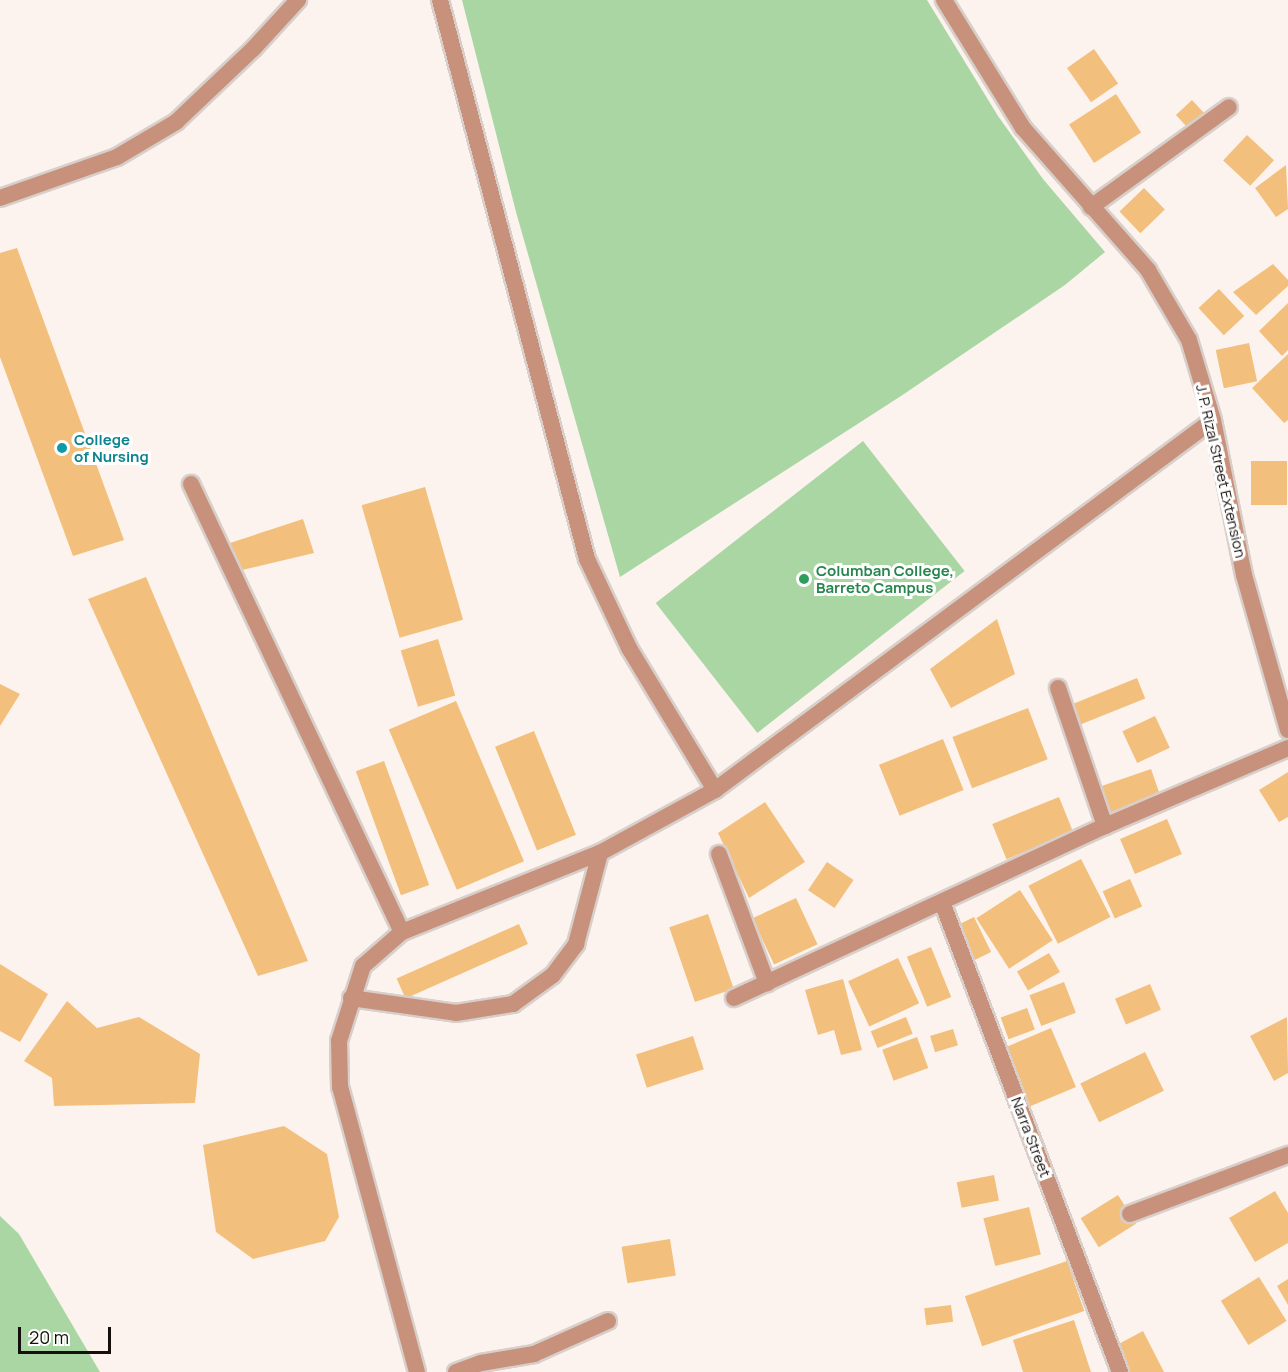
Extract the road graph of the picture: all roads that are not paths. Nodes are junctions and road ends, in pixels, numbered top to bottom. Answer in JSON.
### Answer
{"nodes":[{"id":1,"x":298,"y":0,"type":"edge"},
{"id":2,"x":440,"y":0,"type":"edge"},
{"id":3,"x":944,"y":0,"type":"edge"},
{"id":4,"x":1229,"y":107,"type":"dead end"},
{"id":5,"x":0,"y":198,"type":"edge"},
{"id":6,"x":1091,"y":207,"type":"junction"},
{"id":7,"x":1212,"y":420,"type":"junction"},
{"id":8,"x":191,"y":484,"type":"dead end"},
{"id":9,"x":1058,"y":688,"type":"dead end"},
{"id":10,"x":1288,"y":730,"type":"edge"},
{"id":11,"x":1288,"y":748,"type":"edge"},
{"id":12,"x":715,"y":790,"type":"junction"},
{"id":13,"x":1105,"y":826,"type":"junction"},
{"id":14,"x":600,"y":853,"type":"junction"},
{"id":15,"x":719,"y":854,"type":"dead end"},
{"id":16,"x":942,"y":902,"type":"junction"},
{"id":17,"x":402,"y":932,"type":"junction"},
{"id":18,"x":767,"y":983,"type":"junction"},
{"id":19,"x":734,"y":998,"type":"dead end"},
{"id":20,"x":351,"y":999,"type":"junction"},
{"id":21,"x":1288,"y":1155,"type":"edge"},
{"id":22,"x":1130,"y":1214,"type":"dead end"},
{"id":23,"x":608,"y":1321,"type":"dead end"},
{"id":24,"x":417,"y":1372,"type":"edge"},
{"id":25,"x":456,"y":1372,"type":"edge"},
{"id":26,"x":1120,"y":1372,"type":"edge"}],
"edges":[{"from":1,"to":5,"type":"street"},
{"from":2,"to":12,"type":"street"},
{"from":3,"to":6,"type":"street","name":"J. P. Rizal Street Extension"},
{"from":4,"to":6,"type":"street"},
{"from":6,"to":7,"type":"street","name":"J. P. Rizal Street Extension"},
{"from":7,"to":10,"type":"street","name":"J. P. Rizal Street Extension"},
{"from":7,"to":12,"type":"street"},
{"from":8,"to":17,"type":"street"},
{"from":9,"to":13,"type":"street"},
{"from":11,"to":13,"type":"street"},
{"from":12,"to":14,"type":"street"},
{"from":13,"to":16,"type":"street"},
{"from":14,"to":17,"type":"street"},
{"from":14,"to":20,"type":"street"},
{"from":15,"to":18,"type":"street"},
{"from":16,"to":18,"type":"street"},
{"from":16,"to":26,"type":"street","name":"Narra Street"},
{"from":17,"to":20,"type":"street"},
{"from":18,"to":19,"type":"street"},
{"from":20,"to":24,"type":"street"},
{"from":21,"to":22,"type":"street"},
{"from":23,"to":25,"type":"street"}]}
